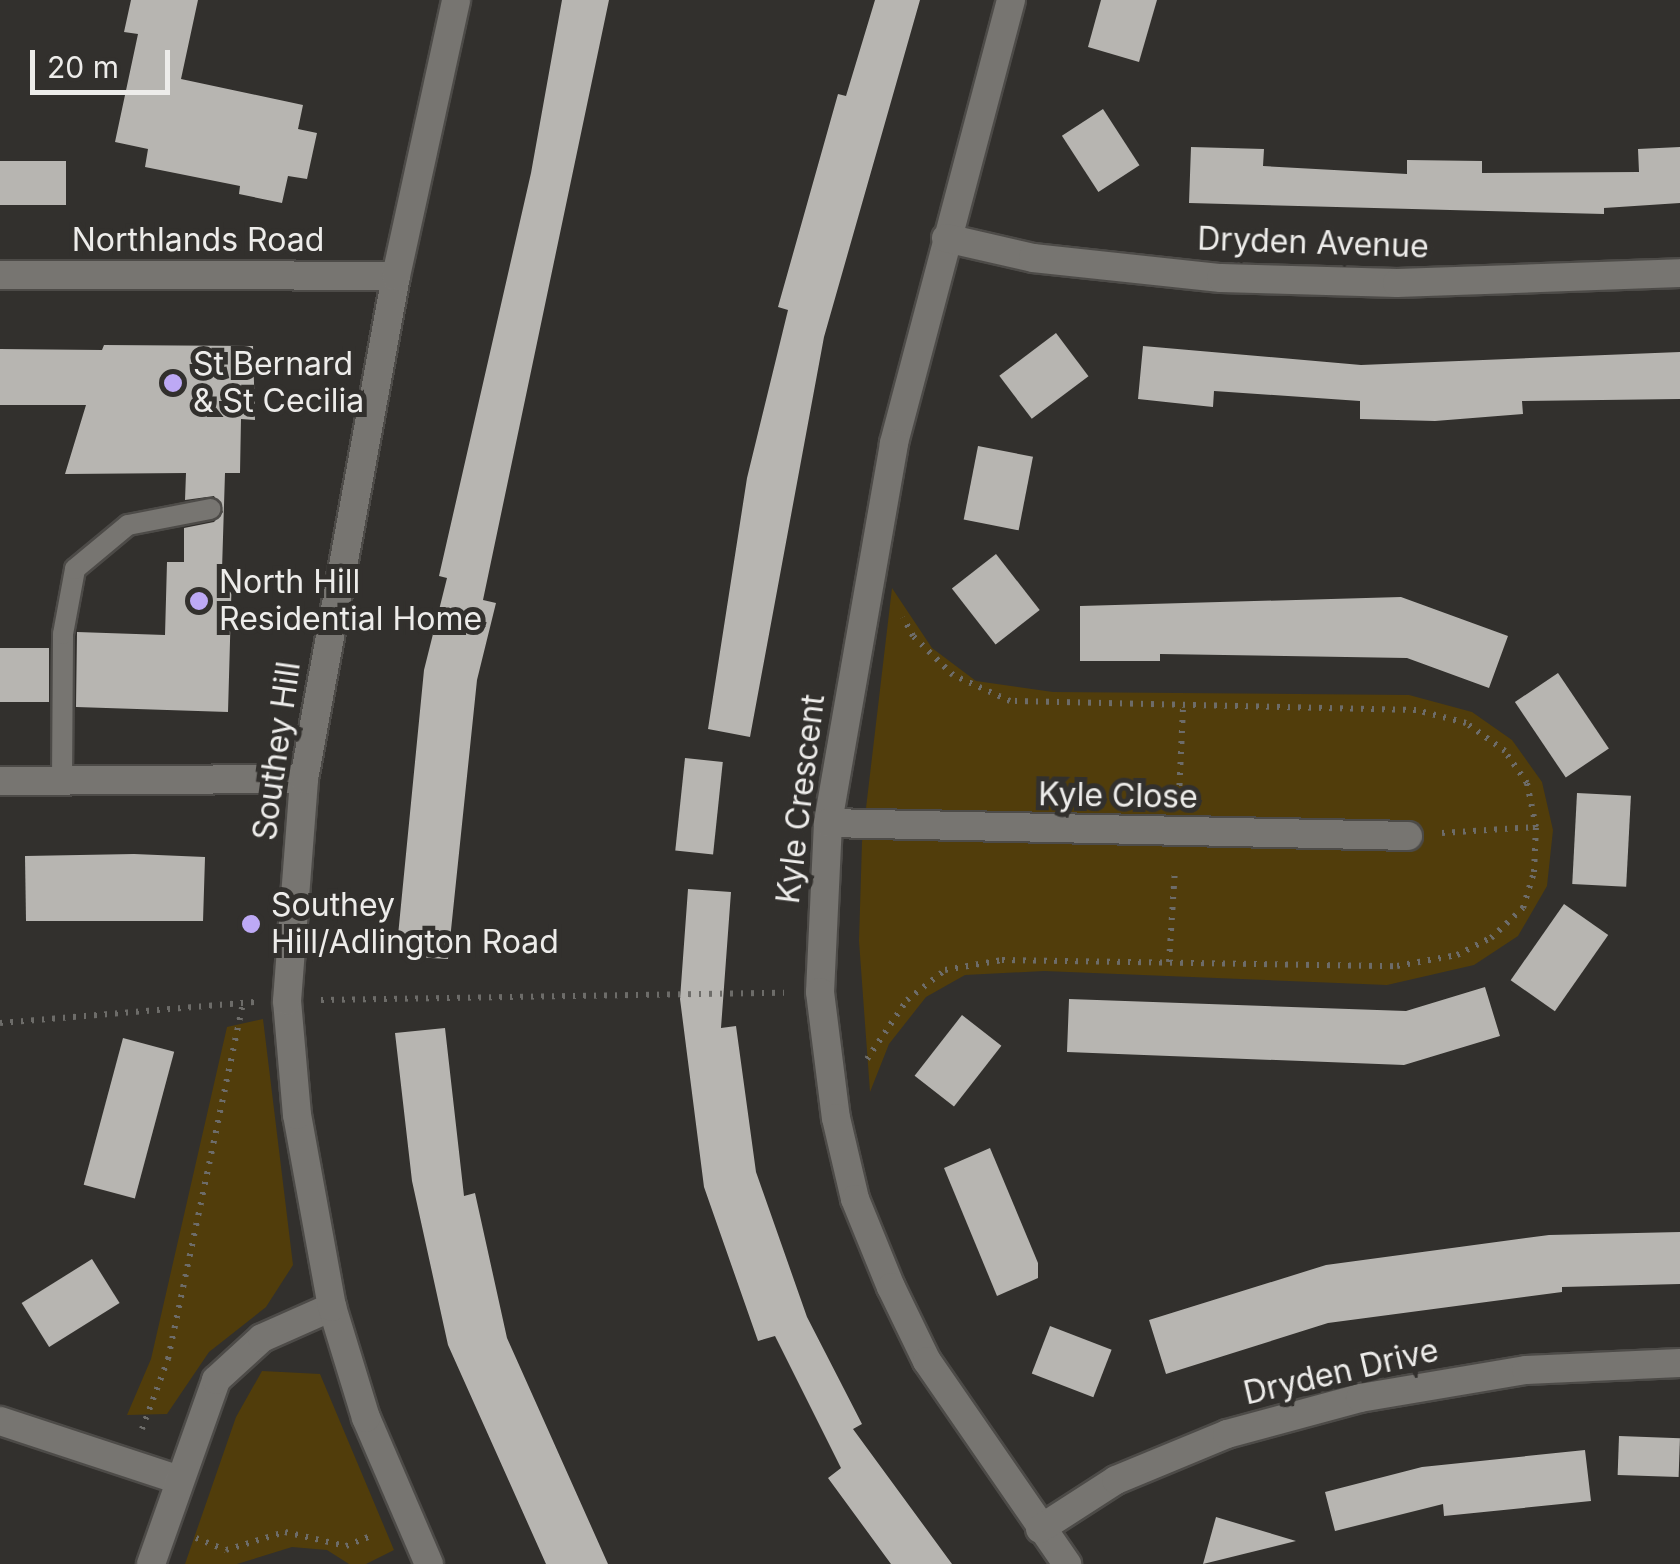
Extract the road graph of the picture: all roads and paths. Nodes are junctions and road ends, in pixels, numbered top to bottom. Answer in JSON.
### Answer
{"nodes":[{"id":1,"x":456,"y":0,"type":"edge"},
{"id":2,"x":1011,"y":0,"type":"edge"},
{"id":3,"x":946,"y":238,"type":"junction"},
{"id":4,"x":1680,"y":273,"type":"edge"},
{"id":5,"x":0,"y":274,"type":"edge"},
{"id":6,"x":396,"y":276,"type":"junction"},
{"id":7,"x":210,"y":509,"type":"dead end"},
{"id":8,"x":62,"y":780,"type":"junction"},
{"id":9,"x":304,"y":780,"type":"junction"},
{"id":10,"x":0,"y":781,"type":"edge"},
{"id":11,"x":828,"y":822,"type":"junction"},
{"id":12,"x":1536,"y":827,"type":"dead end"},
{"id":13,"x":1408,"y":836,"type":"joint"},
{"id":14,"x":820,"y":992,"type":"junction"},
{"id":15,"x":288,"y":1001,"type":"junction"},
{"id":16,"x":242,"y":1002,"type":"junction"},
{"id":17,"x":0,"y":1023,"type":"edge"},
{"id":18,"x":332,"y":1307,"type":"junction"},
{"id":19,"x":1680,"y":1363,"type":"edge"},
{"id":20,"x":0,"y":1421,"type":"edge"},
{"id":21,"x":130,"y":1464,"type":"junction"},
{"id":22,"x":179,"y":1480,"type":"junction"},
{"id":23,"x":408,"y":1521,"type":"junction"},
{"id":24,"x":164,"y":1526,"type":"junction"},
{"id":25,"x":1040,"y":1529,"type":"junction"},
{"id":26,"x":152,"y":1564,"type":"edge"},
{"id":27,"x":428,"y":1564,"type":"edge"},
{"id":28,"x":1067,"y":1564,"type":"edge"}],
"edges":[{"from":1,"to":6,"type":"street","name":"Southey Hill"},
{"from":2,"to":3,"type":"street","name":"Kyle Crescent"},
{"from":3,"to":4,"type":"street","name":"Dryden Avenue"},
{"from":3,"to":11,"type":"street","name":"Kyle Crescent"},
{"from":5,"to":6,"type":"street","name":"Northlands Road"},
{"from":6,"to":9,"type":"street","name":"Southey Hill"},
{"from":7,"to":8,"type":"lane"},
{"from":8,"to":9,"type":"street"},
{"from":8,"to":10,"type":"street"},
{"from":9,"to":15,"type":"street","name":"Southey Hill"},
{"from":11,"to":13,"type":"street","name":"Kyle Close"},
{"from":11,"to":14,"type":"street","name":"Kyle Crescent"},
{"from":12,"to":13,"type":"path"},
{"from":14,"to":15,"type":"path"},
{"from":14,"to":25,"type":"street","name":"Kyle Crescent"},
{"from":15,"to":16,"type":"path"},
{"from":15,"to":18,"type":"street","name":"Southey Hill"},
{"from":16,"to":17,"type":"path"},
{"from":16,"to":21,"type":"path"},
{"from":18,"to":22,"type":"street"},
{"from":18,"to":23,"type":"street","name":"Southey Hill"},
{"from":19,"to":25,"type":"street","name":"Dryden Drive"},
{"from":20,"to":21,"type":"street"},
{"from":21,"to":22,"type":"street"},
{"from":22,"to":24,"type":"street"},
{"from":23,"to":24,"type":"path"},
{"from":23,"to":27,"type":"street","name":"Southey Hill"},
{"from":24,"to":26,"type":"street"},
{"from":25,"to":28,"type":"street","name":"Kyle Crescent"}]}
